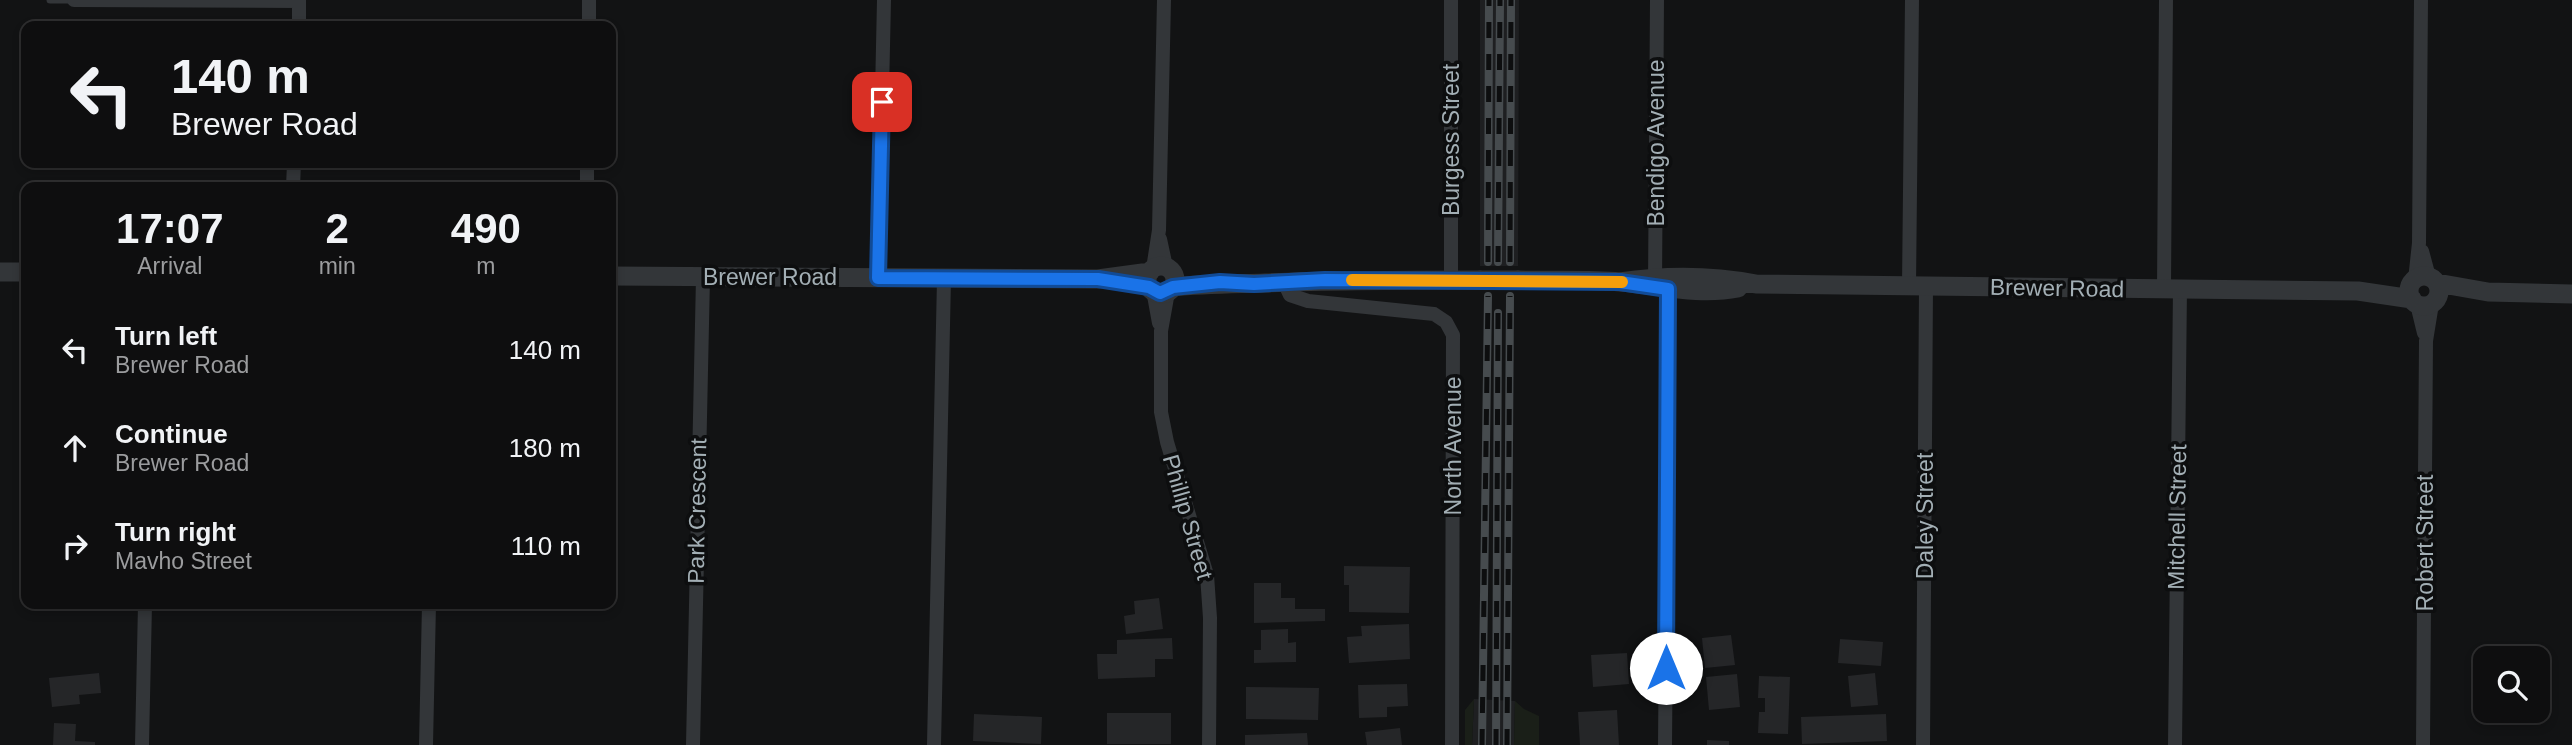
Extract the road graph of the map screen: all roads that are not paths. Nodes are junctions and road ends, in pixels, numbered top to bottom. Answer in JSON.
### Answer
{"nodes":[{"id":1,"x":50,"y":0,"type":"edge"},
{"id":2,"x":74,"y":0,"type":"edge"},
{"id":3,"x":299,"y":0,"type":"edge"},
{"id":4,"x":589,"y":0,"type":"edge"},
{"id":5,"x":884,"y":0,"type":"edge"},
{"id":6,"x":1164,"y":0,"type":"edge"},
{"id":7,"x":1451,"y":0,"type":"edge"},
{"id":8,"x":1657,"y":0,"type":"edge"},
{"id":9,"x":1912,"y":0,"type":"edge"},
{"id":10,"x":2166,"y":0,"type":"edge"},
{"id":11,"x":2421,"y":0,"type":"edge"},
{"id":12,"x":299,"y":21,"type":"edge"},
{"id":13,"x":589,"y":21,"type":"edge"},
{"id":14,"x":0,"y":272,"type":"edge"},
{"id":15,"x":21,"y":272,"type":"edge"},
{"id":16,"x":616,"y":276,"type":"edge"},
{"id":17,"x":703,"y":277,"type":"junction"},
{"id":18,"x":878,"y":278,"type":"junction"},
{"id":19,"x":944,"y":279,"type":"junction"},
{"id":20,"x":1161,"y":280,"type":"junction"},
{"id":21,"x":1451,"y":280,"type":"junction"},
{"id":22,"x":1284,"y":282,"type":"junction"},
{"id":23,"x":1662,"y":282,"type":"junction"},
{"id":24,"x":1918,"y":286,"type":"junction"},
{"id":25,"x":2172,"y":289,"type":"junction"},
{"id":26,"x":2424,"y":291,"type":"junction"},
{"id":27,"x":2572,"y":294,"type":"edge"},
{"id":28,"x":145,"y":609,"type":"edge"},
{"id":29,"x":429,"y":609,"type":"edge"},
{"id":30,"x":142,"y":745,"type":"edge"},
{"id":31,"x":426,"y":745,"type":"edge"},
{"id":32,"x":693,"y":745,"type":"edge"},
{"id":33,"x":934,"y":745,"type":"edge"},
{"id":34,"x":1209,"y":745,"type":"edge"},
{"id":35,"x":1452,"y":745,"type":"edge"},
{"id":36,"x":1665,"y":745,"type":"edge"},
{"id":37,"x":1923,"y":745,"type":"edge"},
{"id":38,"x":2175,"y":745,"type":"edge"},
{"id":39,"x":2423,"y":745,"type":"edge"}],
"edges":[{"from":1,"to":2,"type":"lane"},
{"from":2,"to":3,"type":"street"},
{"from":3,"to":12,"type":"street"},
{"from":4,"to":13,"type":"street"},
{"from":5,"to":18,"type":"street"},
{"from":6,"to":20,"type":"street","name":"Phillip Street"},
{"from":7,"to":21,"type":"street","name":"Burgess Street"},
{"from":8,"to":23,"type":"street","name":"Bendigo Avenue"},
{"from":9,"to":24,"type":"street","name":"Daley Street"},
{"from":10,"to":25,"type":"street","name":"Mitchell Street"},
{"from":11,"to":26,"type":"street","name":"Robert Street"},
{"from":14,"to":15,"type":"street"},
{"from":16,"to":17,"type":"street","name":"Brewer Road"},
{"from":17,"to":18,"type":"street","name":"Brewer Road"},
{"from":17,"to":32,"type":"street","name":"Park Crescent"},
{"from":18,"to":19,"type":"street","name":"Brewer Road"},
{"from":19,"to":20,"type":"street","name":"Brewer Road"},
{"from":19,"to":33,"type":"street"},
{"from":20,"to":22,"type":"street","name":"Brewer Road"},
{"from":20,"to":34,"type":"street","name":"Phillip Street"},
{"from":21,"to":22,"type":"street","name":"Brewer Road"},
{"from":21,"to":23,"type":"street","name":"Brewer Road","bridge":true},
{"from":22,"to":35,"type":"street","name":"North Avenue"},
{"from":23,"to":24,"type":"street","name":"Brewer Road"},
{"from":23,"to":36,"type":"street","name":"Bendigo Avenue"},
{"from":24,"to":25,"type":"street","name":"Brewer Road"},
{"from":24,"to":37,"type":"street","name":"Daley Street"},
{"from":25,"to":26,"type":"street","name":"Brewer Road"},
{"from":25,"to":38,"type":"street","name":"Mitchell Street"},
{"from":26,"to":27,"type":"street","name":"Brewer Road"},
{"from":26,"to":39,"type":"street","name":"Robert Street"},
{"from":28,"to":30,"type":"street"},
{"from":29,"to":31,"type":"street"}]}
